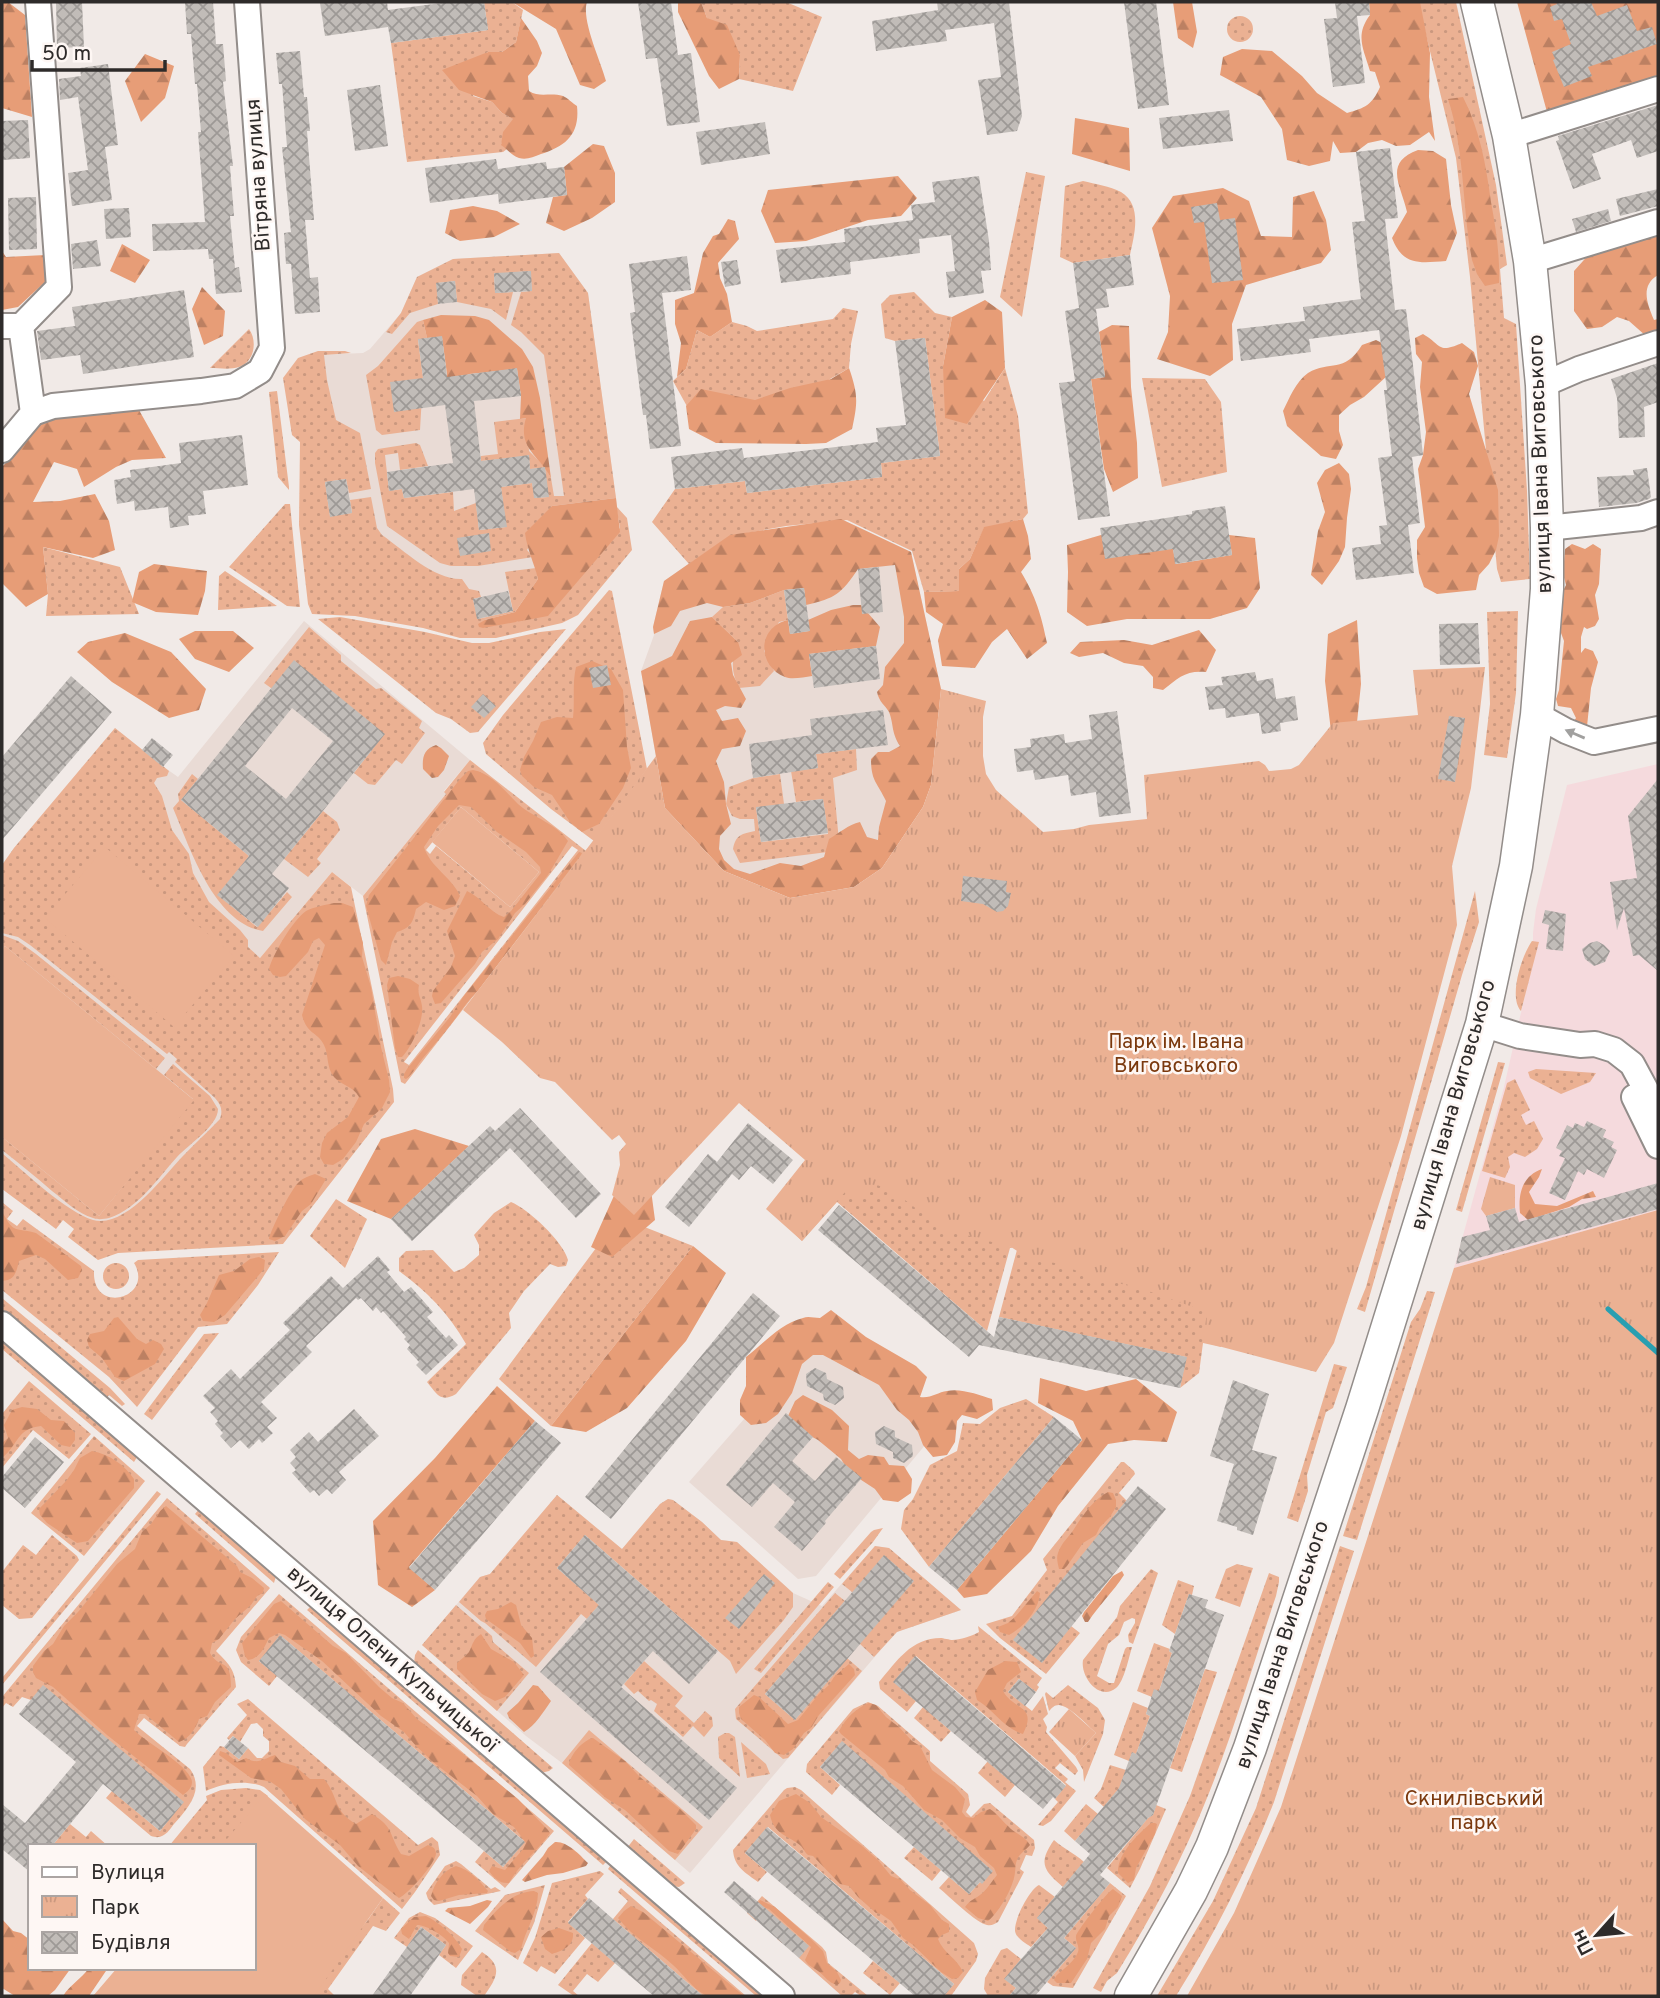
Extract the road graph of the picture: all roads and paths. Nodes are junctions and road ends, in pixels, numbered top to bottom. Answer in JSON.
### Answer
{"nodes":[{"id":1,"x":38,"y":2,"type":"edge"},
{"id":2,"x":247,"y":2,"type":"edge"},
{"id":3,"x":1480,"y":2,"type":"edge"},
{"id":4,"x":1658,"y":89,"type":"edge"},
{"id":5,"x":1509,"y":136,"type":"junction"},
{"id":6,"x":1658,"y":222,"type":"edge"},
{"id":7,"x":1530,"y":261,"type":"junction"},
{"id":8,"x":11,"y":326,"type":"edge"},
{"id":9,"x":1658,"y":343,"type":"edge"},
{"id":10,"x":1542,"y":384,"type":"junction"},
{"id":11,"x":33,"y":413,"type":"junction"},
{"id":12,"x":2,"y":450,"type":"edge"},
{"id":13,"x":1658,"y":512,"type":"edge"},
{"id":14,"x":1547,"y":528,"type":"junction"},
{"id":15,"x":1537,"y":715,"type":"junction"},
{"id":16,"x":1658,"y":729,"type":"edge"},
{"id":17,"x":1482,"y":1024,"type":"junction"},
{"id":18,"x":1580,"y":1045,"type":"junction"},
{"id":19,"x":1658,"y":1112,"type":"edge"},
{"id":20,"x":1658,"y":1146,"type":"edge"},
{"id":21,"x":2,"y":1324,"type":"edge"},
{"id":22,"x":782,"y":1996,"type":"edge"},
{"id":23,"x":1130,"y":1996,"type":"edge"}],
"edges":[{"from":1,"to":8,"type":"street"},
{"from":2,"to":11,"type":"street","name":"Вітряна вулиця"},
{"from":3,"to":5,"type":"main road","name":"вулиця Івана Виговського"},
{"from":4,"to":5,"type":"street"},
{"from":5,"to":7,"type":"main road","name":"вулиця Івана Виговського"},
{"from":6,"to":7,"type":"street"},
{"from":7,"to":10,"type":"main road","name":"вулиця Івана Виговського"},
{"from":8,"to":11,"type":"street"},
{"from":9,"to":10,"type":"street"},
{"from":10,"to":14,"type":"main road","name":"вулиця Івана Виговського"},
{"from":11,"to":12,"type":"street"},
{"from":13,"to":14,"type":"street"},
{"from":14,"to":15,"type":"main road","name":"вулиця Івана Виговського"},
{"from":16,"to":15,"type":"street","one_way":true},
{"from":15,"to":17,"type":"main road","name":"вулиця Івана Виговського"},
{"from":17,"to":18,"type":"street"},
{"from":17,"to":23,"type":"main road","name":"вулиця Івана Виговського"},
{"from":18,"to":19,"type":"street"},
{"from":18,"to":20,"type":"street"},
{"from":21,"to":22,"type":"street","name":"вулиця Олени Кульчицької"}]}
